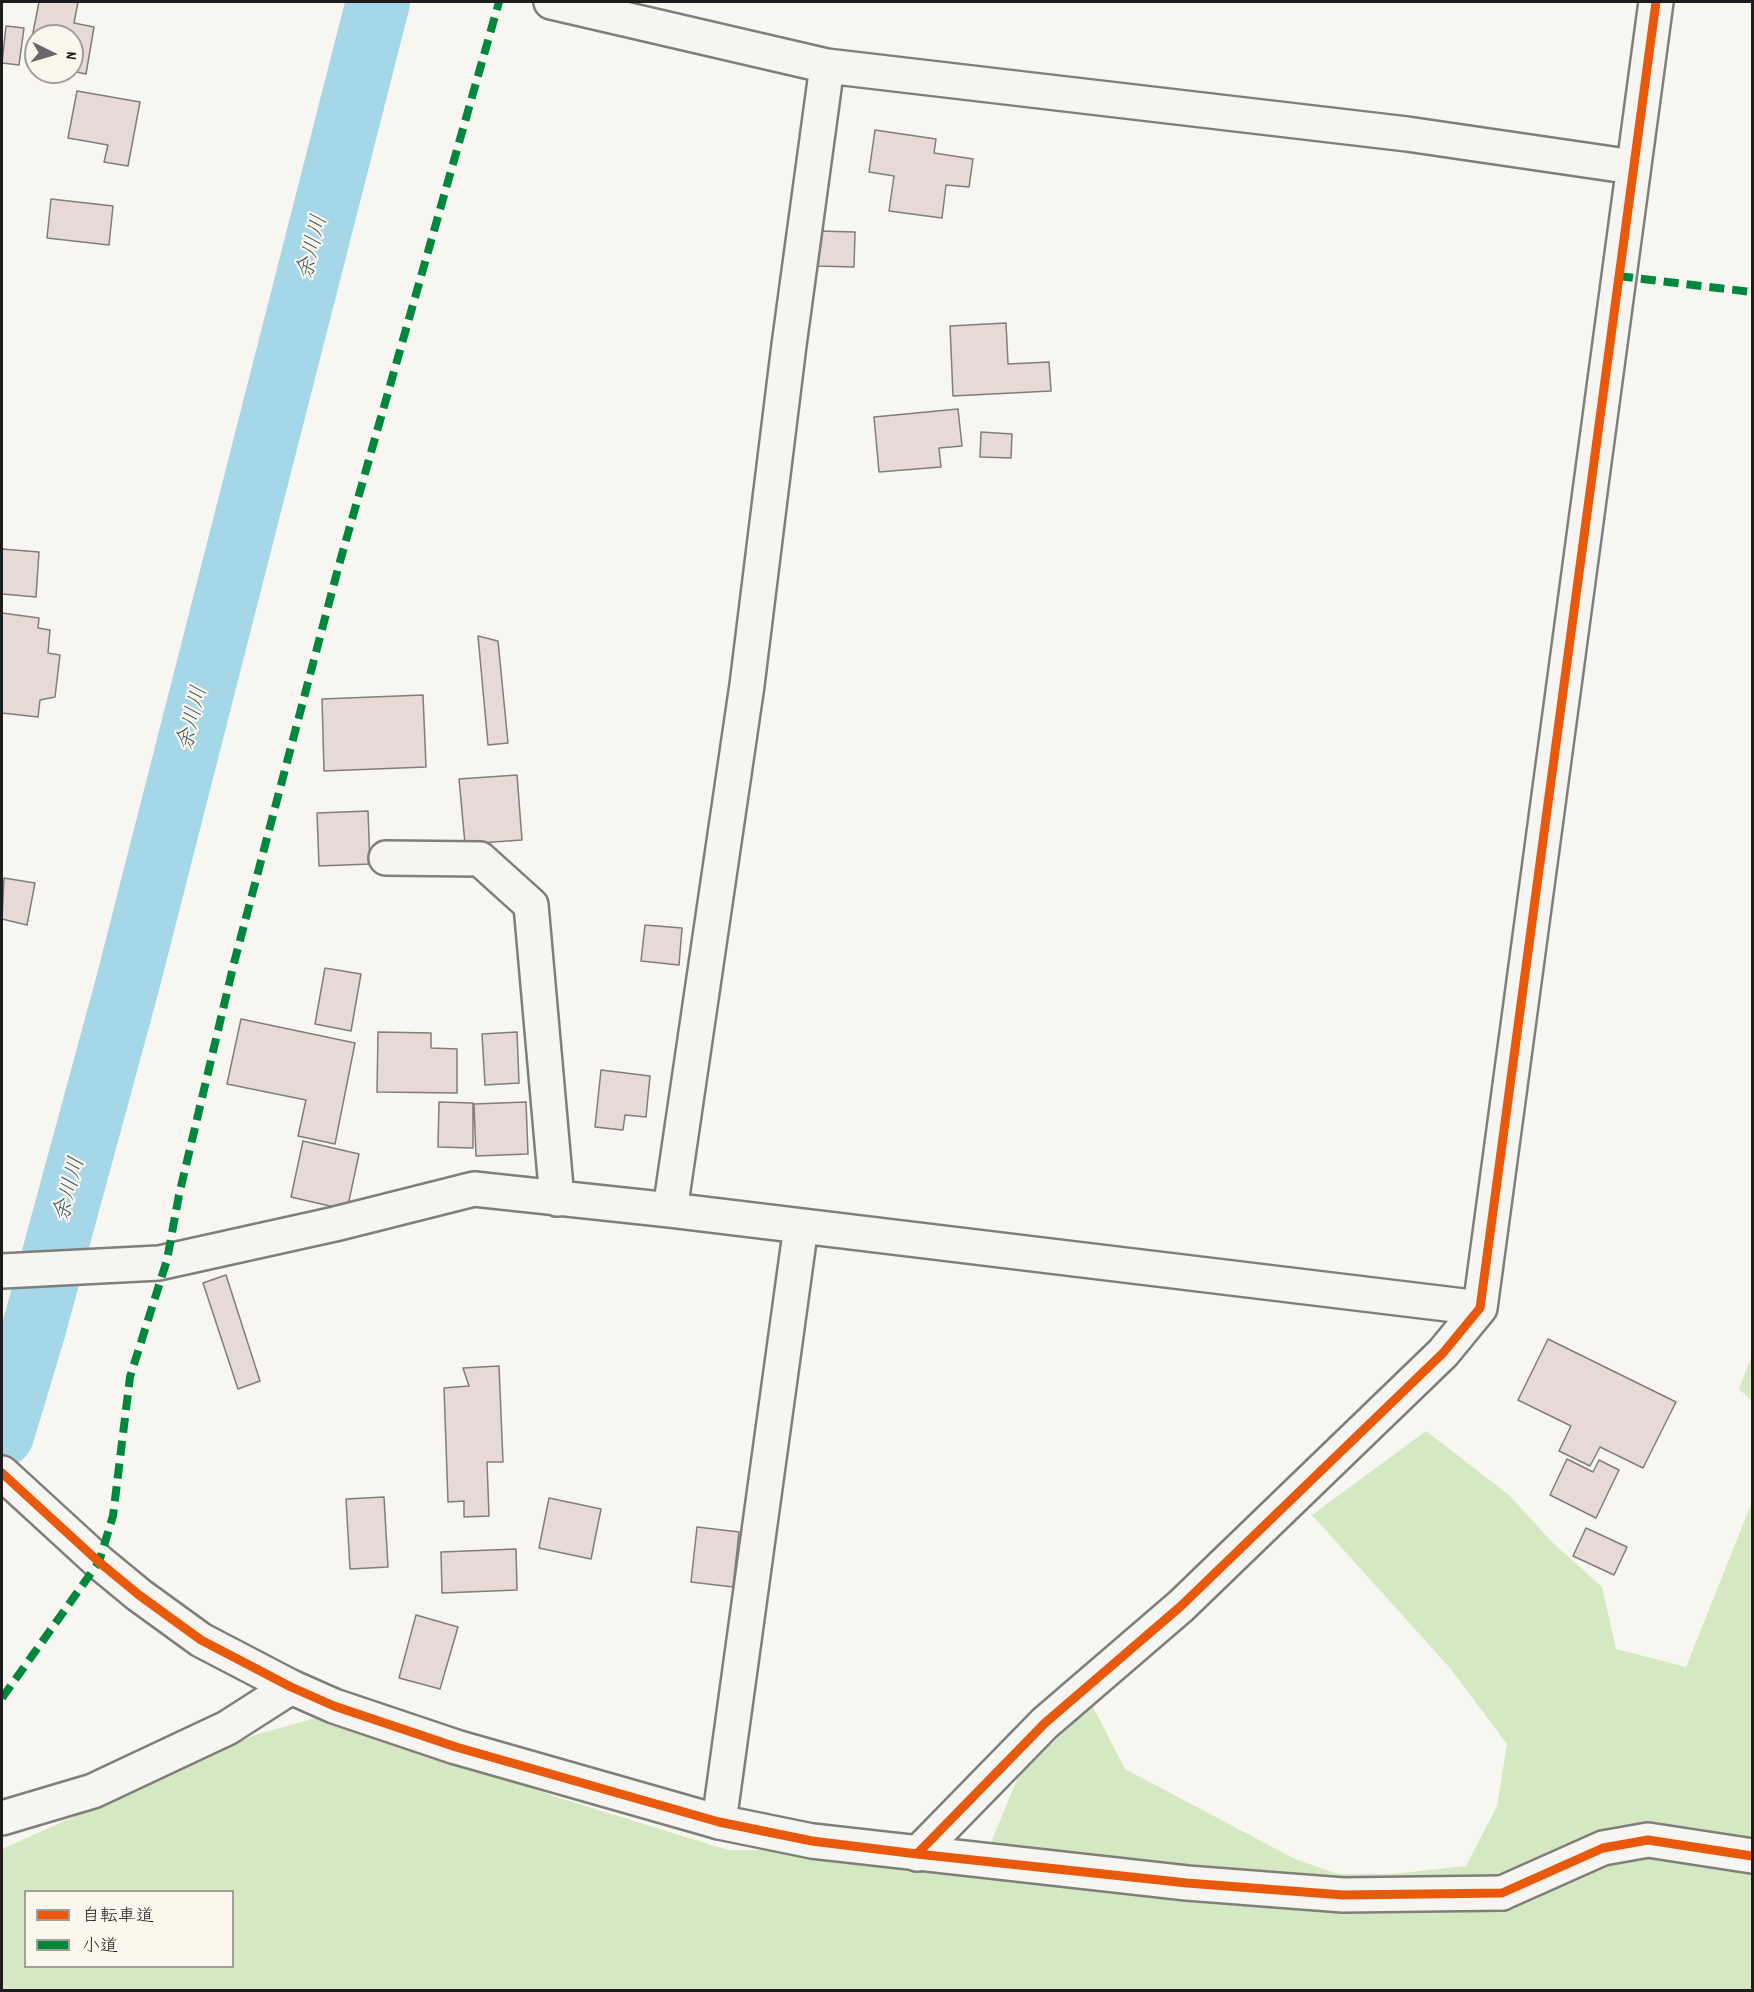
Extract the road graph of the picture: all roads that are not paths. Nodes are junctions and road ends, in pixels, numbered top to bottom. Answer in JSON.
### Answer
{"nodes":[{"id":1,"x":551,"y":2,"type":"edge"},
{"id":2,"x":1656,"y":2,"type":"edge"},
{"id":3,"x":585,"y":6,"type":"edge"},
{"id":4,"x":827,"y":66,"type":"junction"},
{"id":5,"x":1633,"y":167,"type":"junction"},
{"id":6,"x":386,"y":858,"type":"dead end"},
{"id":7,"x":557,"y":1198,"type":"junction"},
{"id":8,"x":670,"y":1210,"type":"junction"},
{"id":9,"x":801,"y":1226,"type":"junction"},
{"id":10,"x":2,"y":1271,"type":"edge"},
{"id":11,"x":1480,"y":1308,"type":"junction"},
{"id":12,"x":2,"y":1473,"type":"edge"},
{"id":13,"x":291,"y":1687,"type":"junction"},
{"id":14,"x":2,"y":1818,"type":"edge"},
{"id":15,"x":719,"y":1822,"type":"junction"},
{"id":16,"x":917,"y":1854,"type":"junction"},
{"id":17,"x":1752,"y":1856,"type":"edge"}],
"edges":[{"from":1,"to":3,"type":"street"},
{"from":2,"to":5,"type":"street"},
{"from":3,"to":4,"type":"street"},
{"from":4,"to":5,"type":"street"},
{"from":4,"to":8,"type":"street"},
{"from":5,"to":11,"type":"street"},
{"from":6,"to":7,"type":"street"},
{"from":7,"to":8,"type":"street"},
{"from":7,"to":10,"type":"street"},
{"from":8,"to":9,"type":"street"},
{"from":9,"to":11,"type":"street"},
{"from":9,"to":15,"type":"street"},
{"from":11,"to":16,"type":"street"},
{"from":12,"to":13,"type":"street"},
{"from":13,"to":14,"type":"street"},
{"from":13,"to":15,"type":"street"},
{"from":15,"to":16,"type":"street"},
{"from":16,"to":17,"type":"street"}]}
